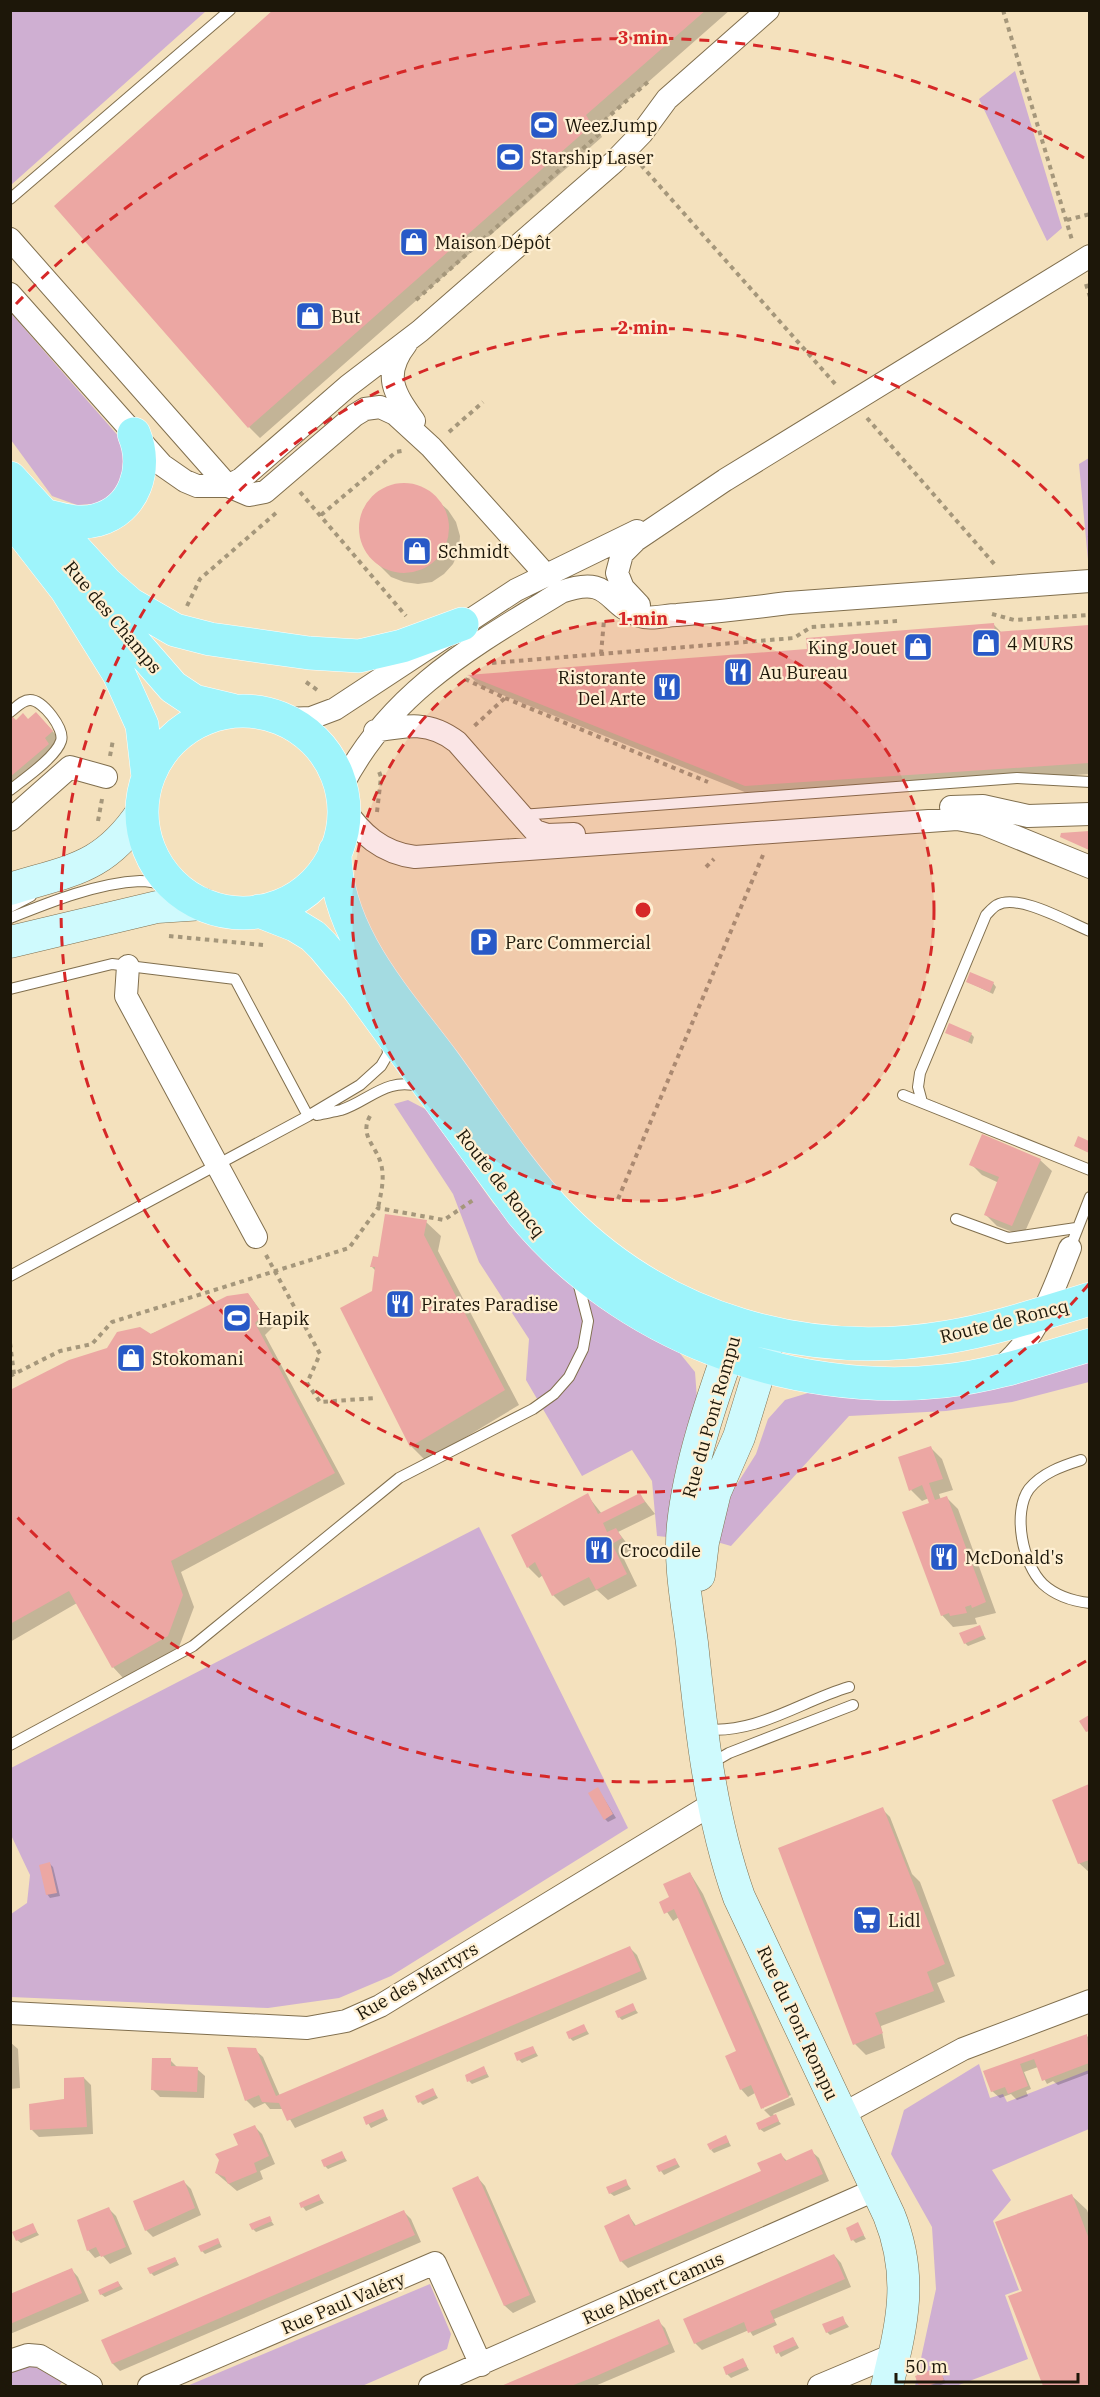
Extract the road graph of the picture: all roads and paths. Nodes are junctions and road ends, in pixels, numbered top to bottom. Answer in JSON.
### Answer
{"nodes":[{"id":1,"x":230,"y":10,"type":"edge"},
{"id":2,"x":768,"y":10,"type":"edge"},
{"id":3,"x":1003,"y":10,"type":"edge"},
{"id":4,"x":659,"y":73,"type":"dead end"},
{"id":5,"x":603,"y":125,"type":"junction"},
{"id":6,"x":627,"y":149,"type":"junction"},
{"id":7,"x":10,"y":200,"type":"edge"},
{"id":8,"x":1089,"y":214,"type":"edge"},
{"id":9,"x":1067,"y":220,"type":"junction"},
{"id":10,"x":10,"y":238,"type":"edge"},
{"id":11,"x":1084,"y":260,"type":"edge"},
{"id":12,"x":10,"y":294,"type":"edge"},
{"id":13,"x":1089,"y":297,"type":"edge"},
{"id":14,"x":408,"y":308,"type":"dead end"},
{"id":15,"x":407,"y":342,"type":"junction"},
{"id":16,"x":483,"y":402,"type":"dead end"},
{"id":17,"x":852,"y":403,"type":"junction"},
{"id":18,"x":134,"y":434,"type":"junction"},
{"id":19,"x":431,"y":447,"type":"junction"},
{"id":20,"x":10,"y":478,"type":"edge"},
{"id":21,"x":228,"y":486,"type":"junction"},
{"id":22,"x":10,"y":487,"type":"edge"},
{"id":23,"x":300,"y":492,"type":"dead end"},
{"id":24,"x":292,"y":500,"type":"dead end"},
{"id":25,"x":284,"y":507,"type":"dead end"},
{"id":26,"x":321,"y":515,"type":"dead end"},
{"id":27,"x":47,"y":516,"type":"junction"},
{"id":28,"x":10,"y":517,"type":"edge"},
{"id":29,"x":668,"y":517,"type":"junction"},
{"id":30,"x":545,"y":574,"type":"junction"},
{"id":31,"x":1089,"y":581,"type":"edge"},
{"id":32,"x":1015,"y":586,"type":"junction"},
{"id":33,"x":662,"y":616,"type":"junction"},
{"id":34,"x":1036,"y":619,"type":"dead end"},
{"id":35,"x":462,"y":624,"type":"junction"},
{"id":36,"x":175,"y":630,"type":"junction"},
{"id":37,"x":505,"y":698,"type":"dead end"},
{"id":38,"x":240,"y":711,"type":"junction"},
{"id":39,"x":10,"y":712,"type":"edge"},
{"id":40,"x":284,"y":720,"type":"junction"},
{"id":41,"x":375,"y":731,"type":"junction"},
{"id":42,"x":106,"y":777,"type":"dead end"},
{"id":43,"x":148,"y":777,"type":"junction"},
{"id":44,"x":1089,"y":782,"type":"edge"},
{"id":45,"x":10,"y":790,"type":"edge"},
{"id":46,"x":342,"y":797,"type":"junction"},
{"id":47,"x":714,"y":801,"type":"junction"},
{"id":48,"x":142,"y":812,"type":"junction"},
{"id":49,"x":1089,"y":814,"type":"edge"},
{"id":50,"x":521,"y":815,"type":"junction"},
{"id":51,"x":10,"y":820,"type":"edge"},
{"id":52,"x":768,"y":832,"type":"junction"},
{"id":53,"x":719,"y":836,"type":"junction"},
{"id":54,"x":335,"y":851,"type":"junction"},
{"id":55,"x":706,"y":867,"type":"dead end"},
{"id":56,"x":1089,"y":867,"type":"edge"},
{"id":57,"x":80,"y":868,"type":"junction"},
{"id":58,"x":10,"y":889,"type":"edge"},
{"id":59,"x":190,"y":896,"type":"junction"},
{"id":60,"x":10,"y":907,"type":"edge"},
{"id":61,"x":259,"y":911,"type":"junction"},
{"id":62,"x":10,"y":918,"type":"edge"},
{"id":63,"x":1089,"y":932,"type":"edge"},
{"id":64,"x":10,"y":942,"type":"edge"},
{"id":65,"x":128,"y":966,"type":"junction"},
{"id":66,"x":10,"y":989,"type":"edge"},
{"id":67,"x":387,"y":1029,"type":"junction"},
{"id":68,"x":429,"y":1089,"type":"junction"},
{"id":69,"x":903,"y":1095,"type":"dead end"},
{"id":70,"x":922,"y":1102,"type":"junction"},
{"id":71,"x":373,"y":1112,"type":"dead end"},
{"id":72,"x":308,"y":1116,"type":"junction"},
{"id":73,"x":219,"y":1164,"type":"junction"},
{"id":74,"x":1089,"y":1170,"type":"edge"},
{"id":75,"x":499,"y":1183,"type":"junction"},
{"id":76,"x":1089,"y":1197,"type":"edge"},
{"id":77,"x":618,"y":1199,"type":"dead end"},
{"id":78,"x":378,"y":1208,"type":"junction"},
{"id":79,"x":956,"y":1219,"type":"dead end"},
{"id":80,"x":256,"y":1237,"type":"joint"},
{"id":81,"x":1073,"y":1238,"type":"junction"},
{"id":82,"x":574,"y":1266,"type":"junction"},
{"id":83,"x":274,"y":1271,"type":"junction"},
{"id":84,"x":10,"y":1276,"type":"edge"},
{"id":85,"x":1089,"y":1299,"type":"edge"},
{"id":86,"x":1043,"y":1313,"type":"junction"},
{"id":87,"x":733,"y":1339,"type":"junction"},
{"id":88,"x":10,"y":1343,"type":"edge"},
{"id":89,"x":1089,"y":1345,"type":"edge"},
{"id":90,"x":766,"y":1349,"type":"junction"},
{"id":91,"x":996,"y":1372,"type":"junction"},
{"id":92,"x":12,"y":1375,"type":"edge"},
{"id":93,"x":377,"y":1398,"type":"dead end"},
{"id":94,"x":1081,"y":1460,"type":"dead end"},
{"id":95,"x":1089,"y":1603,"type":"edge"},
{"id":96,"x":693,"y":1654,"type":"junction"},
{"id":97,"x":849,"y":1687,"type":"dead end"},
{"id":98,"x":853,"y":1705,"type":"dead end"},
{"id":99,"x":700,"y":1728,"type":"junction"},
{"id":100,"x":10,"y":1745,"type":"edge"},
{"id":101,"x":707,"y":1766,"type":"junction"},
{"id":102,"x":714,"y":1803,"type":"junction"},
{"id":103,"x":1089,"y":2001,"type":"edge"},
{"id":104,"x":10,"y":2013,"type":"edge"},
{"id":105,"x":841,"y":2115,"type":"junction"},
{"id":106,"x":877,"y":2189,"type":"junction"},
{"id":107,"x":895,"y":2354,"type":"junction"},
{"id":108,"x":10,"y":2361,"type":"edge"},
{"id":109,"x":481,"y":2365,"type":"junction"},
{"id":110,"x":91,"y":2386,"type":"edge"},
{"id":111,"x":149,"y":2386,"type":"edge"},
{"id":112,"x":430,"y":2386,"type":"edge"},
{"id":113,"x":819,"y":2386,"type":"edge"},
{"id":114,"x":887,"y":2386,"type":"edge"}],
"edges":[{"from":1,"to":7,"type":"lane"},
{"from":2,"to":6,"type":"street"},
{"from":3,"to":9,"type":"path"},
{"from":4,"to":5,"type":"path"},
{"from":5,"to":6,"type":"path"},
{"from":5,"to":14,"type":"path"},
{"from":6,"to":15,"type":"street"},
{"from":6,"to":17,"type":"path"},
{"from":8,"to":9,"type":"path"},
{"from":9,"to":11,"type":"path"},
{"from":10,"to":21,"type":"street"},
{"from":11,"to":13,"type":"path"},
{"from":11,"to":17,"type":"street"},
{"from":12,"to":18,"type":"street"},
{"from":15,"to":19,"type":"street"},
{"from":15,"to":21,"type":"street"},
{"from":16,"to":19,"type":"path"},
{"from":17,"to":29,"type":"street"},
{"from":17,"to":32,"type":"path"},
{"from":18,"to":21,"type":"street"},
{"from":18,"to":27,"type":"main road"},
{"from":19,"to":21,"type":"street"},
{"from":19,"to":26,"type":"path"},
{"from":19,"to":30,"type":"street"},
{"from":20,"to":27,"type":"main road"},
{"from":22,"to":38,"type":"main road","name":"Rue des Champs"},
{"from":23,"to":24,"type":"path"},
{"from":25,"to":36,"type":"path"},
{"from":27,"to":36,"type":"main road"},
{"from":28,"to":43,"type":"main road","name":"Rue des Champs"},
{"from":29,"to":30,"type":"street"},
{"from":29,"to":33,"type":"street"},
{"from":30,"to":35,"type":"street"},
{"from":31,"to":32,"type":"street"},
{"from":32,"to":33,"type":"street"},
{"from":32,"to":34,"type":"path"},
{"from":33,"to":41,"type":"street"},
{"from":35,"to":36,"type":"main road"},
{"from":35,"to":40,"type":"street"},
{"from":37,"to":47,"type":"path"},
{"from":38,"to":40,"type":"main road"},
{"from":38,"to":43,"type":"main road"},
{"from":39,"to":45,"type":"lane"},
{"from":40,"to":46,"type":"main road"},
{"from":41,"to":46,"type":"street"},
{"from":41,"to":50,"type":"street"},
{"from":42,"to":51,"type":"street"},
{"from":43,"to":48,"type":"main road"},
{"from":44,"to":47,"type":"lane"},
{"from":46,"to":53,"type":"street"},
{"from":46,"to":54,"type":"main road"},
{"from":47,"to":50,"type":"lane"},
{"from":48,"to":57,"type":"street"},
{"from":48,"to":59,"type":"main road"},
{"from":49,"to":50,"type":"street"},
{"from":52,"to":53,"type":"street"},
{"from":52,"to":56,"type":"street"},
{"from":52,"to":77,"type":"path"},
{"from":53,"to":55,"type":"path"},
{"from":54,"to":61,"type":"main road"},
{"from":54,"to":87,"type":"main road","name":"Route de Roncq"},
{"from":57,"to":58,"type":"street"},
{"from":57,"to":60,"type":"lane"},
{"from":59,"to":61,"type":"main road"},
{"from":59,"to":62,"type":"lane"},
{"from":59,"to":64,"type":"street"},
{"from":61,"to":67,"type":"main road","name":"Route de Roncq"},
{"from":63,"to":70,"type":"lane"},
{"from":65,"to":66,"type":"lane"},
{"from":65,"to":72,"type":"lane"},
{"from":65,"to":73,"type":"street"},
{"from":67,"to":68,"type":"main road","name":"Route de Roncq"},
{"from":67,"to":72,"type":"lane"},
{"from":68,"to":72,"type":"lane"},
{"from":68,"to":75,"type":"main road","name":"Route de Roncq"},
{"from":69,"to":70,"type":"lane"},
{"from":70,"to":74,"type":"lane"},
{"from":71,"to":78,"type":"path"},
{"from":72,"to":73,"type":"lane"},
{"from":73,"to":80,"type":"street"},
{"from":73,"to":84,"type":"lane"},
{"from":75,"to":78,"type":"path"},
{"from":75,"to":82,"type":"main road","name":"Route de Roncq"},
{"from":76,"to":81,"type":"lane"},
{"from":78,"to":83,"type":"path"},
{"from":79,"to":81,"type":"lane"},
{"from":80,"to":83,"type":"path"},
{"from":81,"to":86,"type":"street"},
{"from":82,"to":87,"type":"main road","name":"Route de Roncq"},
{"from":82,"to":100,"type":"lane"},
{"from":83,"to":92,"type":"path"},
{"from":83,"to":93,"type":"path"},
{"from":85,"to":86,"type":"main road","name":"Route de Roncq"},
{"from":86,"to":90,"type":"main road","name":"Route de Roncq"},
{"from":86,"to":91,"type":"street"},
{"from":87,"to":90,"type":"main road","name":"Route de Roncq"},
{"from":87,"to":96,"type":"street","name":"Rue du Pont Rompu"},
{"from":88,"to":92,"type":"path"},
{"from":89,"to":91,"type":"main road","name":"Route de Roncq"},
{"from":90,"to":91,"type":"main road","name":"Route de Roncq"},
{"from":90,"to":96,"type":"street","name":"Rue du Pont Rompu"},
{"from":94,"to":95,"type":"lane"},
{"from":96,"to":99,"type":"street","name":"Rue du Pont Rompu"},
{"from":97,"to":99,"type":"lane"},
{"from":98,"to":101,"type":"lane"},
{"from":99,"to":101,"type":"street","name":"Rue du Pont Rompu"},
{"from":101,"to":102,"type":"street","name":"Rue du Pont Rompu"},
{"from":102,"to":104,"type":"street","name":"Rue des Martyrs"},
{"from":102,"to":105,"type":"street","name":"Rue du Pont Rompu"},
{"from":103,"to":105,"type":"street"},
{"from":105,"to":106,"type":"street","name":"Rue du Pont Rompu"},
{"from":106,"to":107,"type":"street","name":"Rue du Pont Rompu"},
{"from":106,"to":109,"type":"street","name":"Rue Albert Camus"},
{"from":107,"to":113,"type":"street"},
{"from":107,"to":114,"type":"street","name":"Rue du Pont Rompu"},
{"from":108,"to":110,"type":"street"},
{"from":109,"to":111,"type":"street","name":"Rue Paul Valéry"},
{"from":109,"to":112,"type":"street","name":"Rue Albert Camus"}]}
